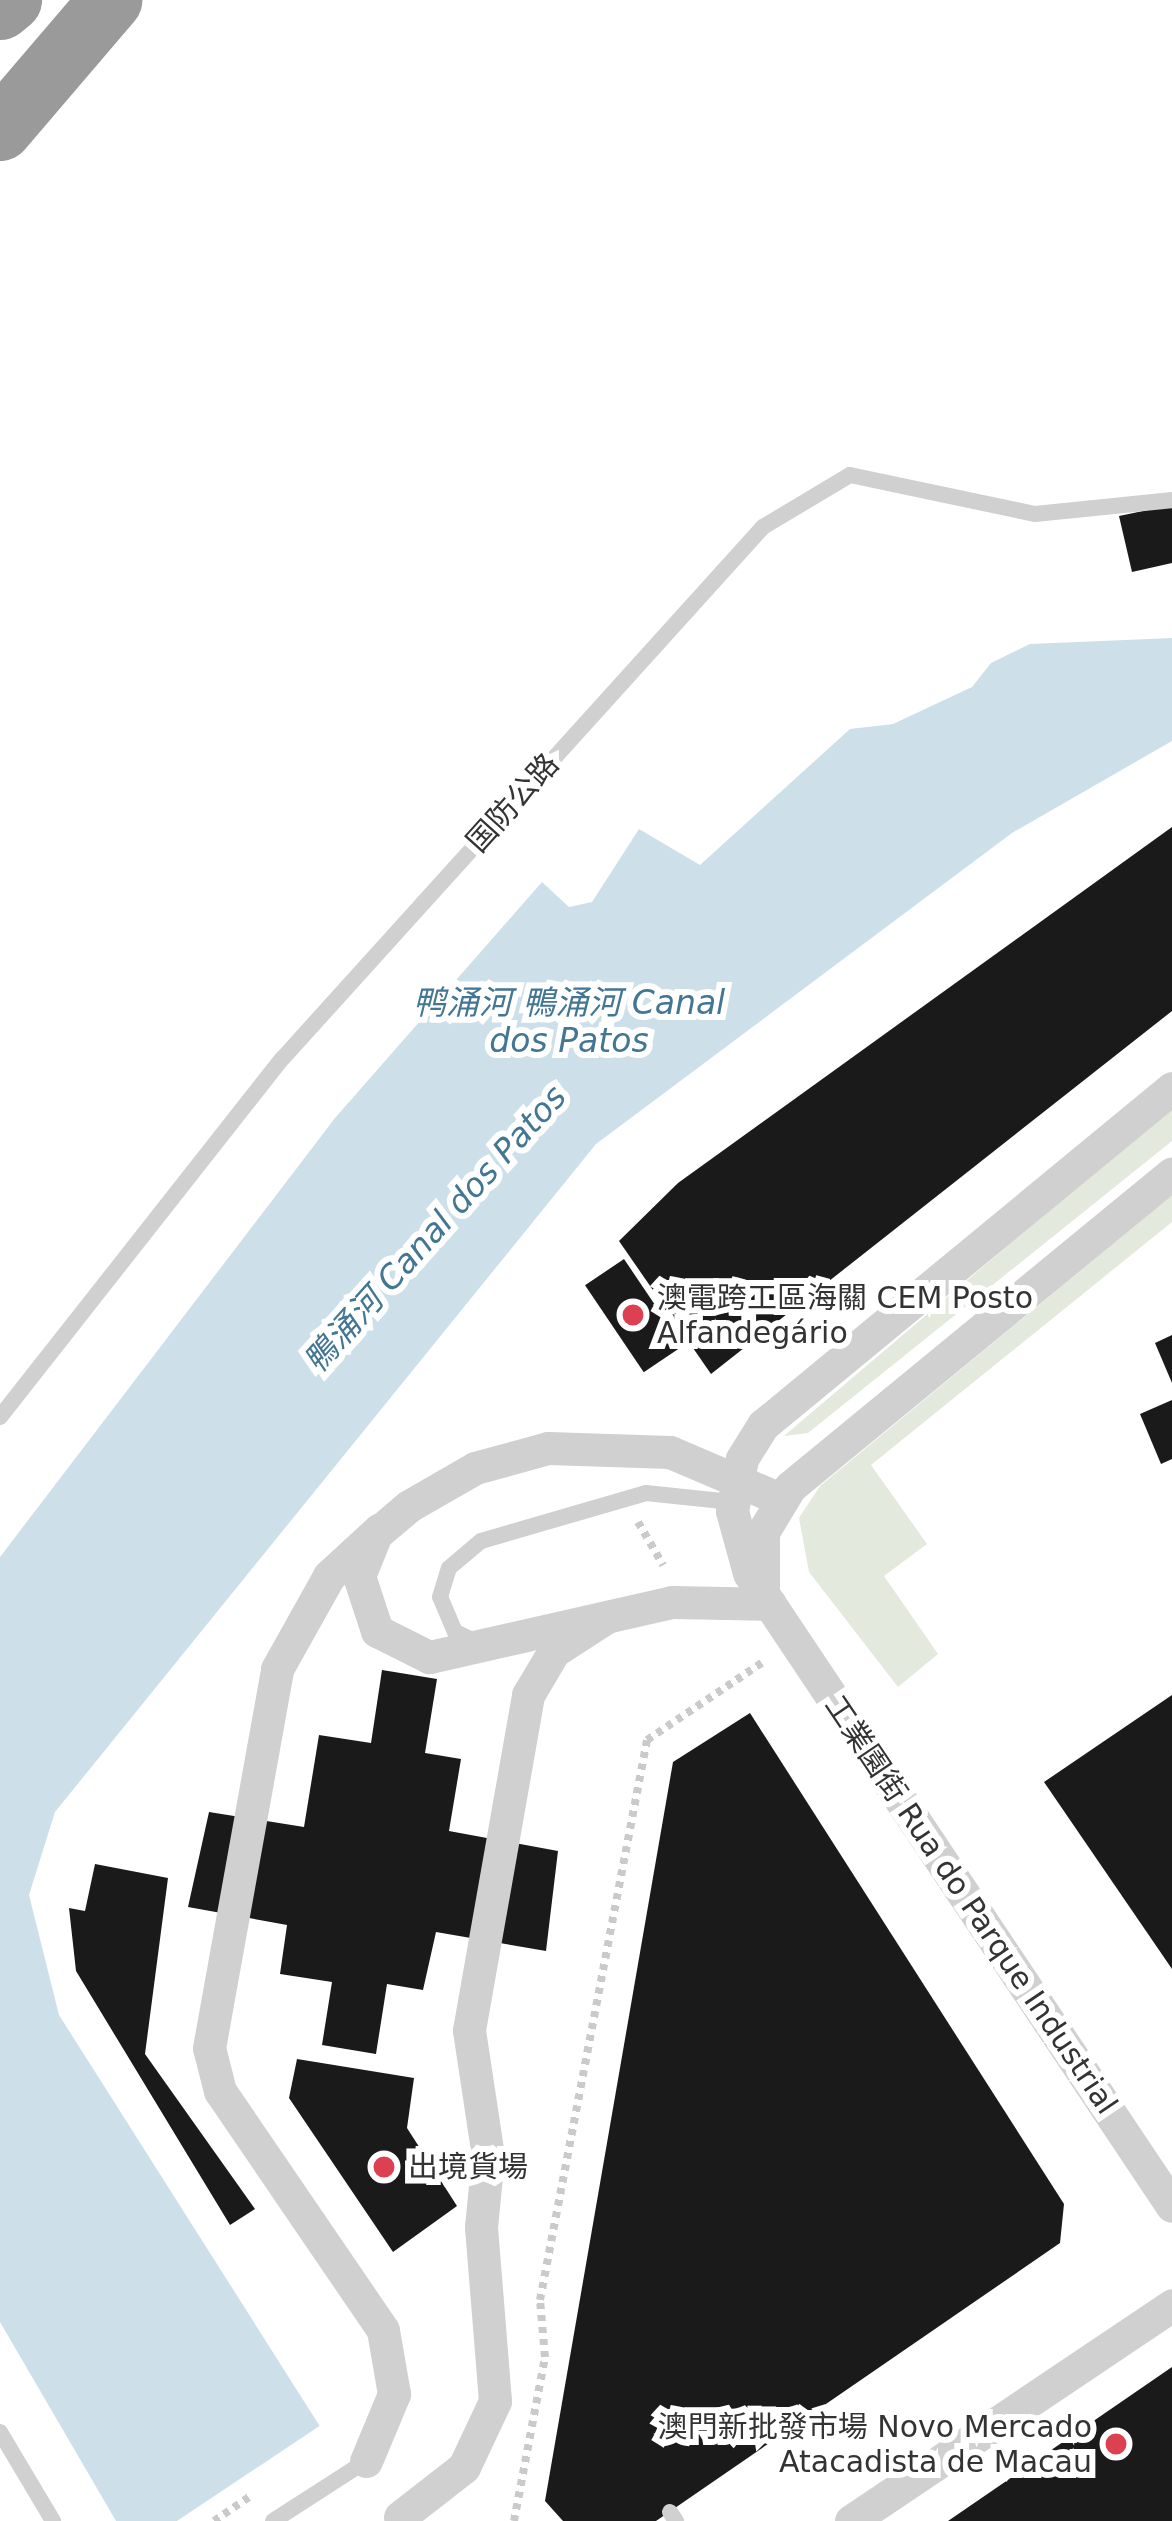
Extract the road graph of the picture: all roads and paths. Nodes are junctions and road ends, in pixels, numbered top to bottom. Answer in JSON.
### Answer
{"nodes":[{"id":1,"x":10,"y":0,"type":"edge"},
{"id":2,"x":110,"y":0,"type":"edge"},
{"id":3,"x":0,"y":8,"type":"edge"},
{"id":4,"x":0,"y":129,"type":"edge"},
{"id":5,"x":1172,"y":500,"type":"edge"},
{"id":6,"x":1172,"y":1088,"type":"edge"},
{"id":7,"x":1172,"y":1173,"type":"edge"},
{"id":8,"x":0,"y":1418,"type":"edge"},
{"id":9,"x":734,"y":1488,"type":"junction"},
{"id":10,"x":634,"y":1496,"type":"junction"},
{"id":11,"x":780,"y":1499,"type":"junction"},
{"id":12,"x":380,"y":1529,"type":"junction"},
{"id":13,"x":672,"y":1602,"type":"junction"},
{"id":14,"x":770,"y":1604,"type":"junction"},
{"id":15,"x":607,"y":1617,"type":"junction"},
{"id":16,"x":794,"y":1642,"type":"junction"},
{"id":17,"x":497,"y":1643,"type":"junction"},
{"id":18,"x":1172,"y":2206,"type":"edge"},
{"id":19,"x":1172,"y":2305,"type":"edge"},
{"id":20,"x":0,"y":2432,"type":"edge"},
{"id":21,"x":366,"y":2461,"type":"joint"},
{"id":22,"x":397,"y":2519,"type":"edge"},
{"id":23,"x":52,"y":2521,"type":"edge"},
{"id":24,"x":273,"y":2521,"type":"edge"},
{"id":25,"x":514,"y":2521,"type":"edge"},
{"id":26,"x":851,"y":2521,"type":"edge"}],
"edges":[{"from":1,"to":3,"type":"highway"},
{"from":2,"to":4,"type":"highway"},
{"from":5,"to":8,"type":"lane","name":"国防公路"},
{"from":6,"to":9,"type":"street"},
{"from":7,"to":11,"type":"street"},
{"from":9,"to":10,"type":"lane"},
{"from":9,"to":11,"type":"street"},
{"from":9,"to":12,"type":"street"},
{"from":9,"to":14,"type":"street","name":"工業園街 Rua do Parque Industrial"},
{"from":10,"to":13,"type":"path"},
{"from":10,"to":17,"type":"lane"},
{"from":11,"to":14,"type":"street","name":"工業園街 Rua do Parque Industrial"},
{"from":12,"to":17,"type":"street"},
{"from":12,"to":21,"type":"street"},
{"from":13,"to":14,"type":"street"},
{"from":13,"to":15,"type":"street"},
{"from":14,"to":16,"type":"street","name":"工業園街 Rua do Parque Industrial"},
{"from":15,"to":17,"type":"street"},
{"from":15,"to":22,"type":"street"},
{"from":16,"to":18,"type":"street","name":"工業園街 Rua do Parque Industrial"},
{"from":16,"to":25,"type":"path"},
{"from":19,"to":26,"type":"street"},
{"from":20,"to":23,"type":"lane"},
{"from":21,"to":24,"type":"lane"}]}
